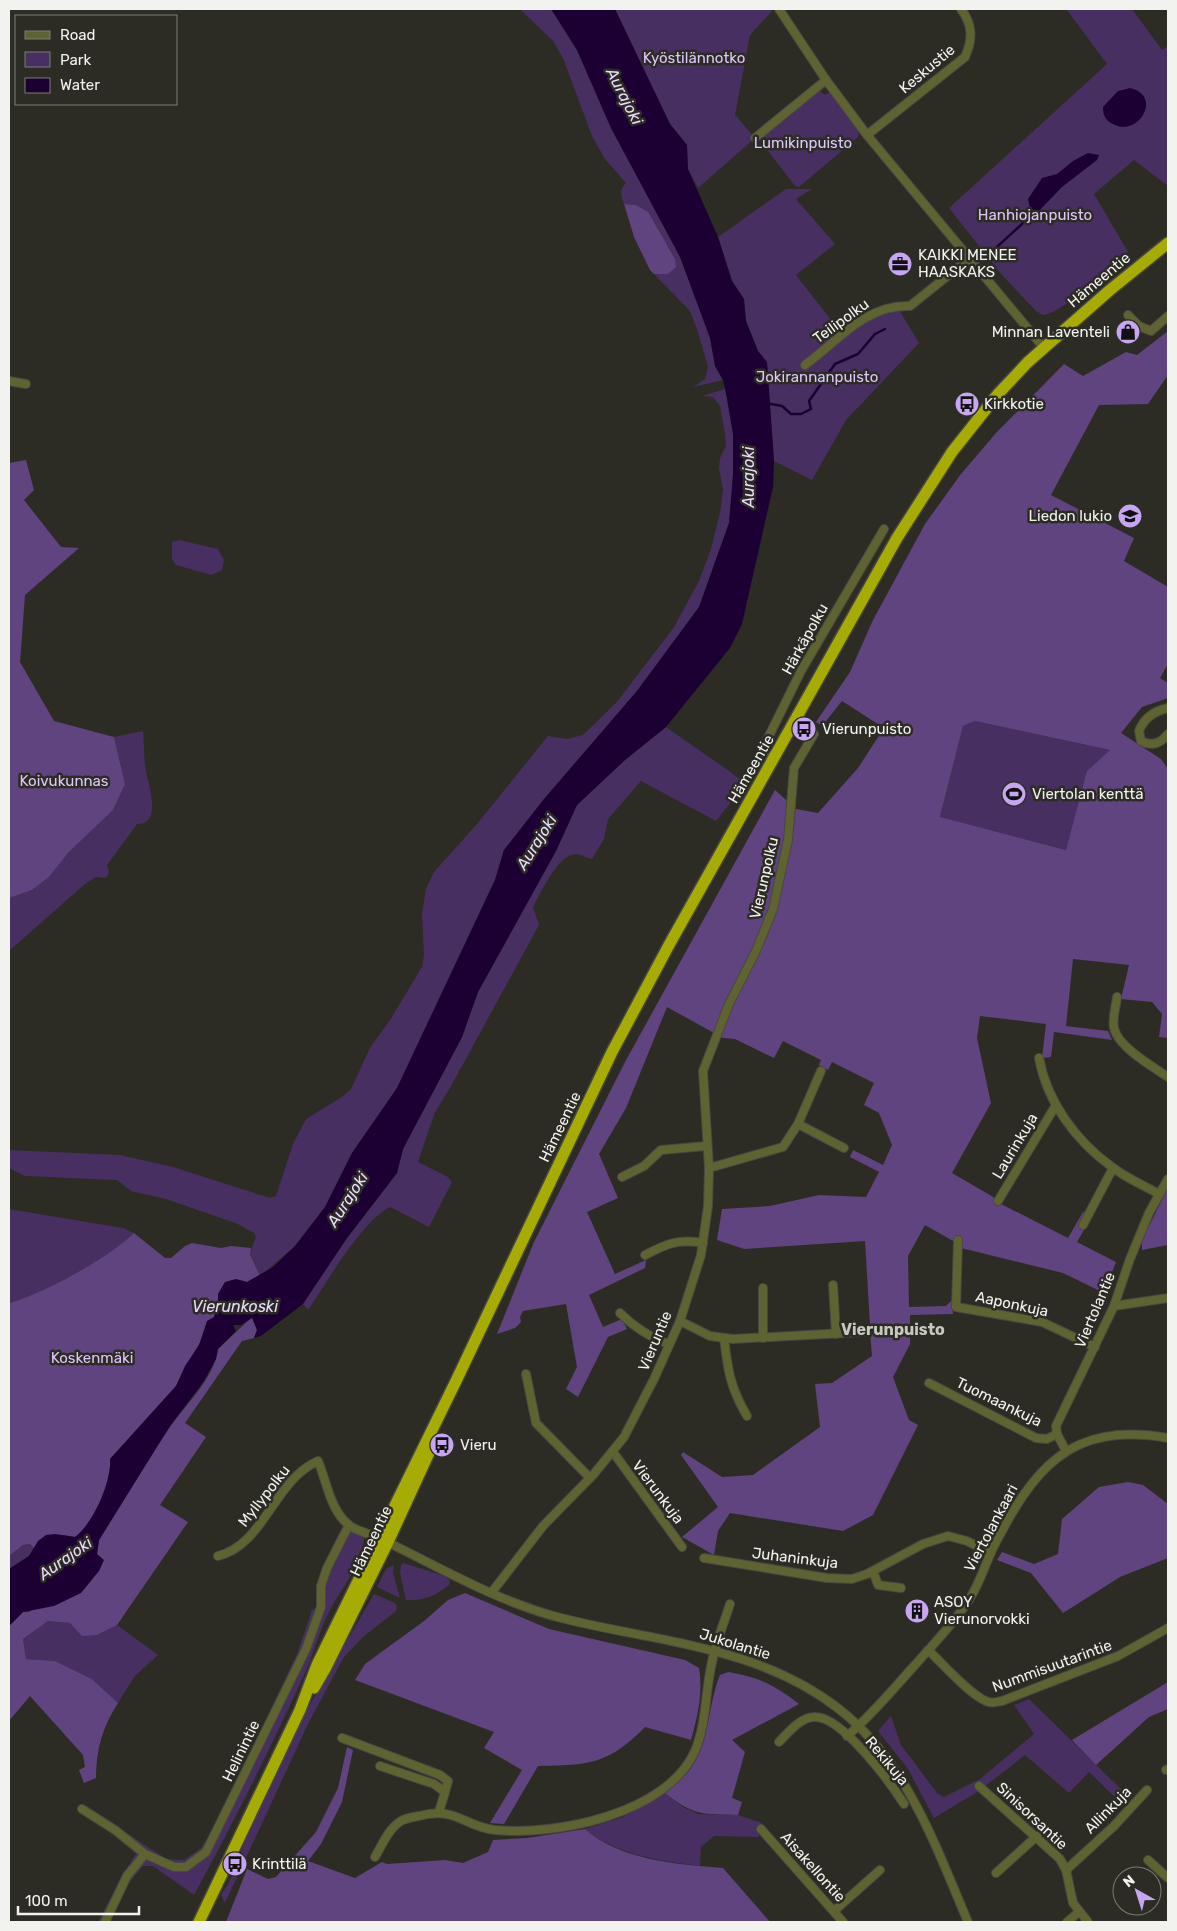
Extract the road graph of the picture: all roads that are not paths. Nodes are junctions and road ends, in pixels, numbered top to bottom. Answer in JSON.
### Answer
{"nodes":[{"id":1,"x":779,"y":9,"type":"edge"},
{"id":2,"x":962,"y":9,"type":"edge"},
{"id":3,"x":826,"y":80,"type":"junction"},
{"id":4,"x":867,"y":135,"type":"junction"},
{"id":5,"x":755,"y":138,"type":"dead end"},
{"id":6,"x":1168,"y":243,"type":"edge"},
{"id":7,"x":970,"y":258,"type":"junction"},
{"id":8,"x":1128,"y":315,"type":"dead end"},
{"id":9,"x":1168,"y":316,"type":"edge"},
{"id":10,"x":1044,"y":348,"type":"junction"},
{"id":11,"x":805,"y":365,"type":"dead end"},
{"id":12,"x":9,"y":382,"type":"edge"},
{"id":13,"x":26,"y":384,"type":"dead end"},
{"id":14,"x":884,"y":529,"type":"dead end"},
{"id":15,"x":1168,"y":708,"type":"edge"},
{"id":16,"x":814,"y":734,"type":"dead end"},
{"id":17,"x":1168,"y":734,"type":"edge"},
{"id":18,"x":774,"y":759,"type":"junction"},
{"id":19,"x":1117,"y":997,"type":"dead end"},
{"id":20,"x":711,"y":1051,"type":"joint"},
{"id":21,"x":1039,"y":1058,"type":"dead end"},
{"id":22,"x":821,"y":1071,"type":"dead end"},
{"id":23,"x":1168,"y":1077,"type":"edge"},
{"id":24,"x":1056,"y":1105,"type":"junction"},
{"id":25,"x":798,"y":1124,"type":"junction"},
{"id":26,"x":706,"y":1146,"type":"junction"},
{"id":27,"x":844,"y":1148,"type":"dead end"},
{"id":28,"x":709,"y":1168,"type":"junction"},
{"id":29,"x":1113,"y":1168,"type":"junction"},
{"id":30,"x":622,"y":1177,"type":"dead end"},
{"id":31,"x":1168,"y":1179,"type":"edge"},
{"id":32,"x":1159,"y":1194,"type":"junction"},
{"id":33,"x":998,"y":1201,"type":"dead end"},
{"id":34,"x":1083,"y":1225,"type":"dead end"},
{"id":35,"x":958,"y":1240,"type":"dead end"},
{"id":36,"x":703,"y":1243,"type":"junction"},
{"id":37,"x":645,"y":1255,"type":"dead end"},
{"id":38,"x":833,"y":1285,"type":"dead end"},
{"id":39,"x":763,"y":1288,"type":"dead end"},
{"id":40,"x":1168,"y":1298,"type":"edge"},
{"id":41,"x":1114,"y":1306,"type":"junction"},
{"id":42,"x":620,"y":1313,"type":"dead end"},
{"id":43,"x":680,"y":1321,"type":"junction"},
{"id":44,"x":863,"y":1332,"type":"dead end"},
{"id":45,"x":836,"y":1334,"type":"junction"},
{"id":46,"x":724,"y":1338,"type":"junction"},
{"id":47,"x":763,"y":1338,"type":"junction"},
{"id":48,"x":668,"y":1344,"type":"junction"},
{"id":49,"x":1095,"y":1347,"type":"junction"},
{"id":50,"x":526,"y":1374,"type":"dead end"},
{"id":51,"x":929,"y":1383,"type":"dead end"},
{"id":52,"x":747,"y":1416,"type":"dead end"},
{"id":53,"x":1057,"y":1434,"type":"junction"},
{"id":54,"x":1168,"y":1438,"type":"edge"},
{"id":55,"x":1066,"y":1451,"type":"junction"},
{"id":56,"x":613,"y":1452,"type":"junction"},
{"id":57,"x":590,"y":1478,"type":"junction"},
{"id":58,"x":349,"y":1525,"type":"junction"},
{"id":59,"x":384,"y":1540,"type":"junction"},
{"id":60,"x":682,"y":1547,"type":"dead end"},
{"id":61,"x":991,"y":1553,"type":"junction"},
{"id":62,"x":218,"y":1556,"type":"dead end"},
{"id":63,"x":704,"y":1558,"type":"dead end"},
{"id":64,"x":873,"y":1571,"type":"junction"},
{"id":65,"x":901,"y":1588,"type":"dead end"},
{"id":66,"x":492,"y":1592,"type":"junction"},
{"id":67,"x":730,"y":1604,"type":"dead end"},
{"id":68,"x":1168,"y":1628,"type":"edge"},
{"id":69,"x":715,"y":1650,"type":"junction"},
{"id":70,"x":928,"y":1650,"type":"junction"},
{"id":71,"x":859,"y":1726,"type":"junction"},
{"id":72,"x":847,"y":1736,"type":"junction"},
{"id":73,"x":342,"y":1738,"type":"dead end"},
{"id":74,"x":779,"y":1742,"type":"dead end"},
{"id":75,"x":380,"y":1766,"type":"dead end"},
{"id":76,"x":979,"y":1786,"type":"dead end"},
{"id":77,"x":1147,"y":1790,"type":"dead end"},
{"id":78,"x":445,"y":1792,"type":"junction"},
{"id":79,"x":904,"y":1804,"type":"dead end"},
{"id":80,"x":82,"y":1809,"type":"dead end"},
{"id":81,"x":439,"y":1812,"type":"junction"},
{"id":82,"x":761,"y":1829,"type":"dead end"},
{"id":83,"x":1037,"y":1836,"type":"junction"},
{"id":84,"x":145,"y":1854,"type":"junction"},
{"id":85,"x":375,"y":1857,"type":"dead end"},
{"id":86,"x":1148,"y":1860,"type":"dead end"},
{"id":87,"x":880,"y":1870,"type":"dead end"},
{"id":88,"x":1066,"y":1870,"type":"junction"},
{"id":89,"x":996,"y":1873,"type":"dead end"},
{"id":90,"x":1168,"y":1878,"type":"edge"},
{"id":91,"x":834,"y":1911,"type":"junction"},
{"id":92,"x":1079,"y":1912,"type":"junction"},
{"id":93,"x":104,"y":1922,"type":"edge"},
{"id":94,"x":199,"y":1922,"type":"edge"},
{"id":95,"x":843,"y":1922,"type":"edge"},
{"id":96,"x":968,"y":1922,"type":"edge"},
{"id":97,"x":1068,"y":1922,"type":"edge"},
{"id":98,"x":1088,"y":1922,"type":"edge"}],
"edges":[{"from":1,"to":3,"type":"street"},
{"from":2,"to":4,"type":"street","name":"Keskustie"},
{"from":3,"to":4,"type":"street"},
{"from":3,"to":5,"type":"street"},
{"from":4,"to":7,"type":"street"},
{"from":6,"to":10,"type":"highway","name":"Hämeentie"},
{"from":7,"to":10,"type":"street"},
{"from":7,"to":11,"type":"street","name":"Teilipolku"},
{"from":8,"to":9,"type":"street"},
{"from":10,"to":18,"type":"highway","name":"Hämeentie"},
{"from":12,"to":13,"type":"street"},
{"from":14,"to":18,"type":"street","name":"Härkäpolku"},
{"from":15,"to":17,"type":"street"},
{"from":16,"to":20,"type":"street","name":"Vierunpolku"},
{"from":18,"to":59,"type":"highway","name":"Hämeentie"},
{"from":19,"to":23,"type":"street"},
{"from":20,"to":26,"type":"street","name":"Vieruntie"},
{"from":21,"to":24,"type":"street"},
{"from":22,"to":25,"type":"street"},
{"from":24,"to":29,"type":"street"},
{"from":24,"to":33,"type":"street","name":"Laurinkuja"},
{"from":25,"to":27,"type":"street"},
{"from":25,"to":28,"type":"street"},
{"from":26,"to":28,"type":"street","name":"Vieruntie"},
{"from":26,"to":30,"type":"street"},
{"from":28,"to":36,"type":"street","name":"Vieruntie"},
{"from":29,"to":32,"type":"street"},
{"from":29,"to":34,"type":"street"},
{"from":31,"to":32,"type":"street","name":"Viertolantie"},
{"from":32,"to":41,"type":"street","name":"Viertolantie"},
{"from":35,"to":49,"type":"street","name":"Aaponkuja"},
{"from":36,"to":37,"type":"street"},
{"from":36,"to":43,"type":"street","name":"Vieruntie"},
{"from":38,"to":45,"type":"street"},
{"from":39,"to":47,"type":"street"},
{"from":40,"to":41,"type":"street"},
{"from":41,"to":49,"type":"street","name":"Viertolantie"},
{"from":42,"to":48,"type":"street"},
{"from":43,"to":46,"type":"street"},
{"from":43,"to":48,"type":"street","name":"Vieruntie"},
{"from":44,"to":45,"type":"street"},
{"from":45,"to":47,"type":"street"},
{"from":46,"to":47,"type":"street"},
{"from":46,"to":52,"type":"street"},
{"from":48,"to":56,"type":"street","name":"Vieruntie"},
{"from":49,"to":53,"type":"street","name":"Viertolantie"},
{"from":50,"to":57,"type":"street"},
{"from":51,"to":53,"type":"street","name":"Tuomaankuja"},
{"from":53,"to":55,"type":"street"},
{"from":54,"to":55,"type":"street","name":"Viertolankaari"},
{"from":55,"to":61,"type":"street","name":"Viertolankaari"},
{"from":56,"to":57,"type":"street","name":"Vieruntie"},
{"from":56,"to":60,"type":"street","name":"Vierunkuja"},
{"from":57,"to":66,"type":"street","name":"Vieruntie"},
{"from":58,"to":59,"type":"street"},
{"from":58,"to":62,"type":"street","name":"Myllypolku"},
{"from":58,"to":84,"type":"street","name":"Helinintie"},
{"from":59,"to":66,"type":"street","name":"Jukolantie"},
{"from":59,"to":94,"type":"highway","name":"Hämeentie"},
{"from":61,"to":64,"type":"street","name":"Juhaninkuja"},
{"from":61,"to":70,"type":"street","name":"Viertolankaari"},
{"from":63,"to":64,"type":"street","name":"Juhaninkuja"},
{"from":64,"to":65,"type":"street"},
{"from":66,"to":69,"type":"street","name":"Jukolantie"},
{"from":67,"to":69,"type":"street"},
{"from":68,"to":70,"type":"street","name":"Nummisuutarintie"},
{"from":69,"to":71,"type":"street","name":"Jukolantie"},
{"from":69,"to":81,"type":"street"},
{"from":70,"to":71,"type":"street","name":"Viertolankaari"},
{"from":71,"to":72,"type":"street","name":"Rekikuja"},
{"from":71,"to":96,"type":"street","name":"Jukolantie"},
{"from":72,"to":74,"type":"street","name":"Rekikuja"},
{"from":72,"to":79,"type":"street","name":"Rekikuja"},
{"from":73,"to":78,"type":"street"},
{"from":75,"to":78,"type":"street"},
{"from":76,"to":83,"type":"street","name":"Sinisorsantie"},
{"from":77,"to":88,"type":"street","name":"Allinkuja"},
{"from":78,"to":81,"type":"street"},
{"from":80,"to":84,"type":"street","name":"Helinintie"},
{"from":81,"to":85,"type":"street"},
{"from":82,"to":91,"type":"street","name":"Aisakellontie"},
{"from":83,"to":88,"type":"street","name":"Sinisorsantie"},
{"from":83,"to":89,"type":"street"},
{"from":84,"to":93,"type":"street"},
{"from":86,"to":90,"type":"street"},
{"from":87,"to":91,"type":"street"},
{"from":88,"to":92,"type":"street","name":"Sinisorsantie"},
{"from":91,"to":95,"type":"street","name":"Aisakellontie"},
{"from":92,"to":97,"type":"street"},
{"from":92,"to":98,"type":"street","name":"Sinisorsantie"}]}
